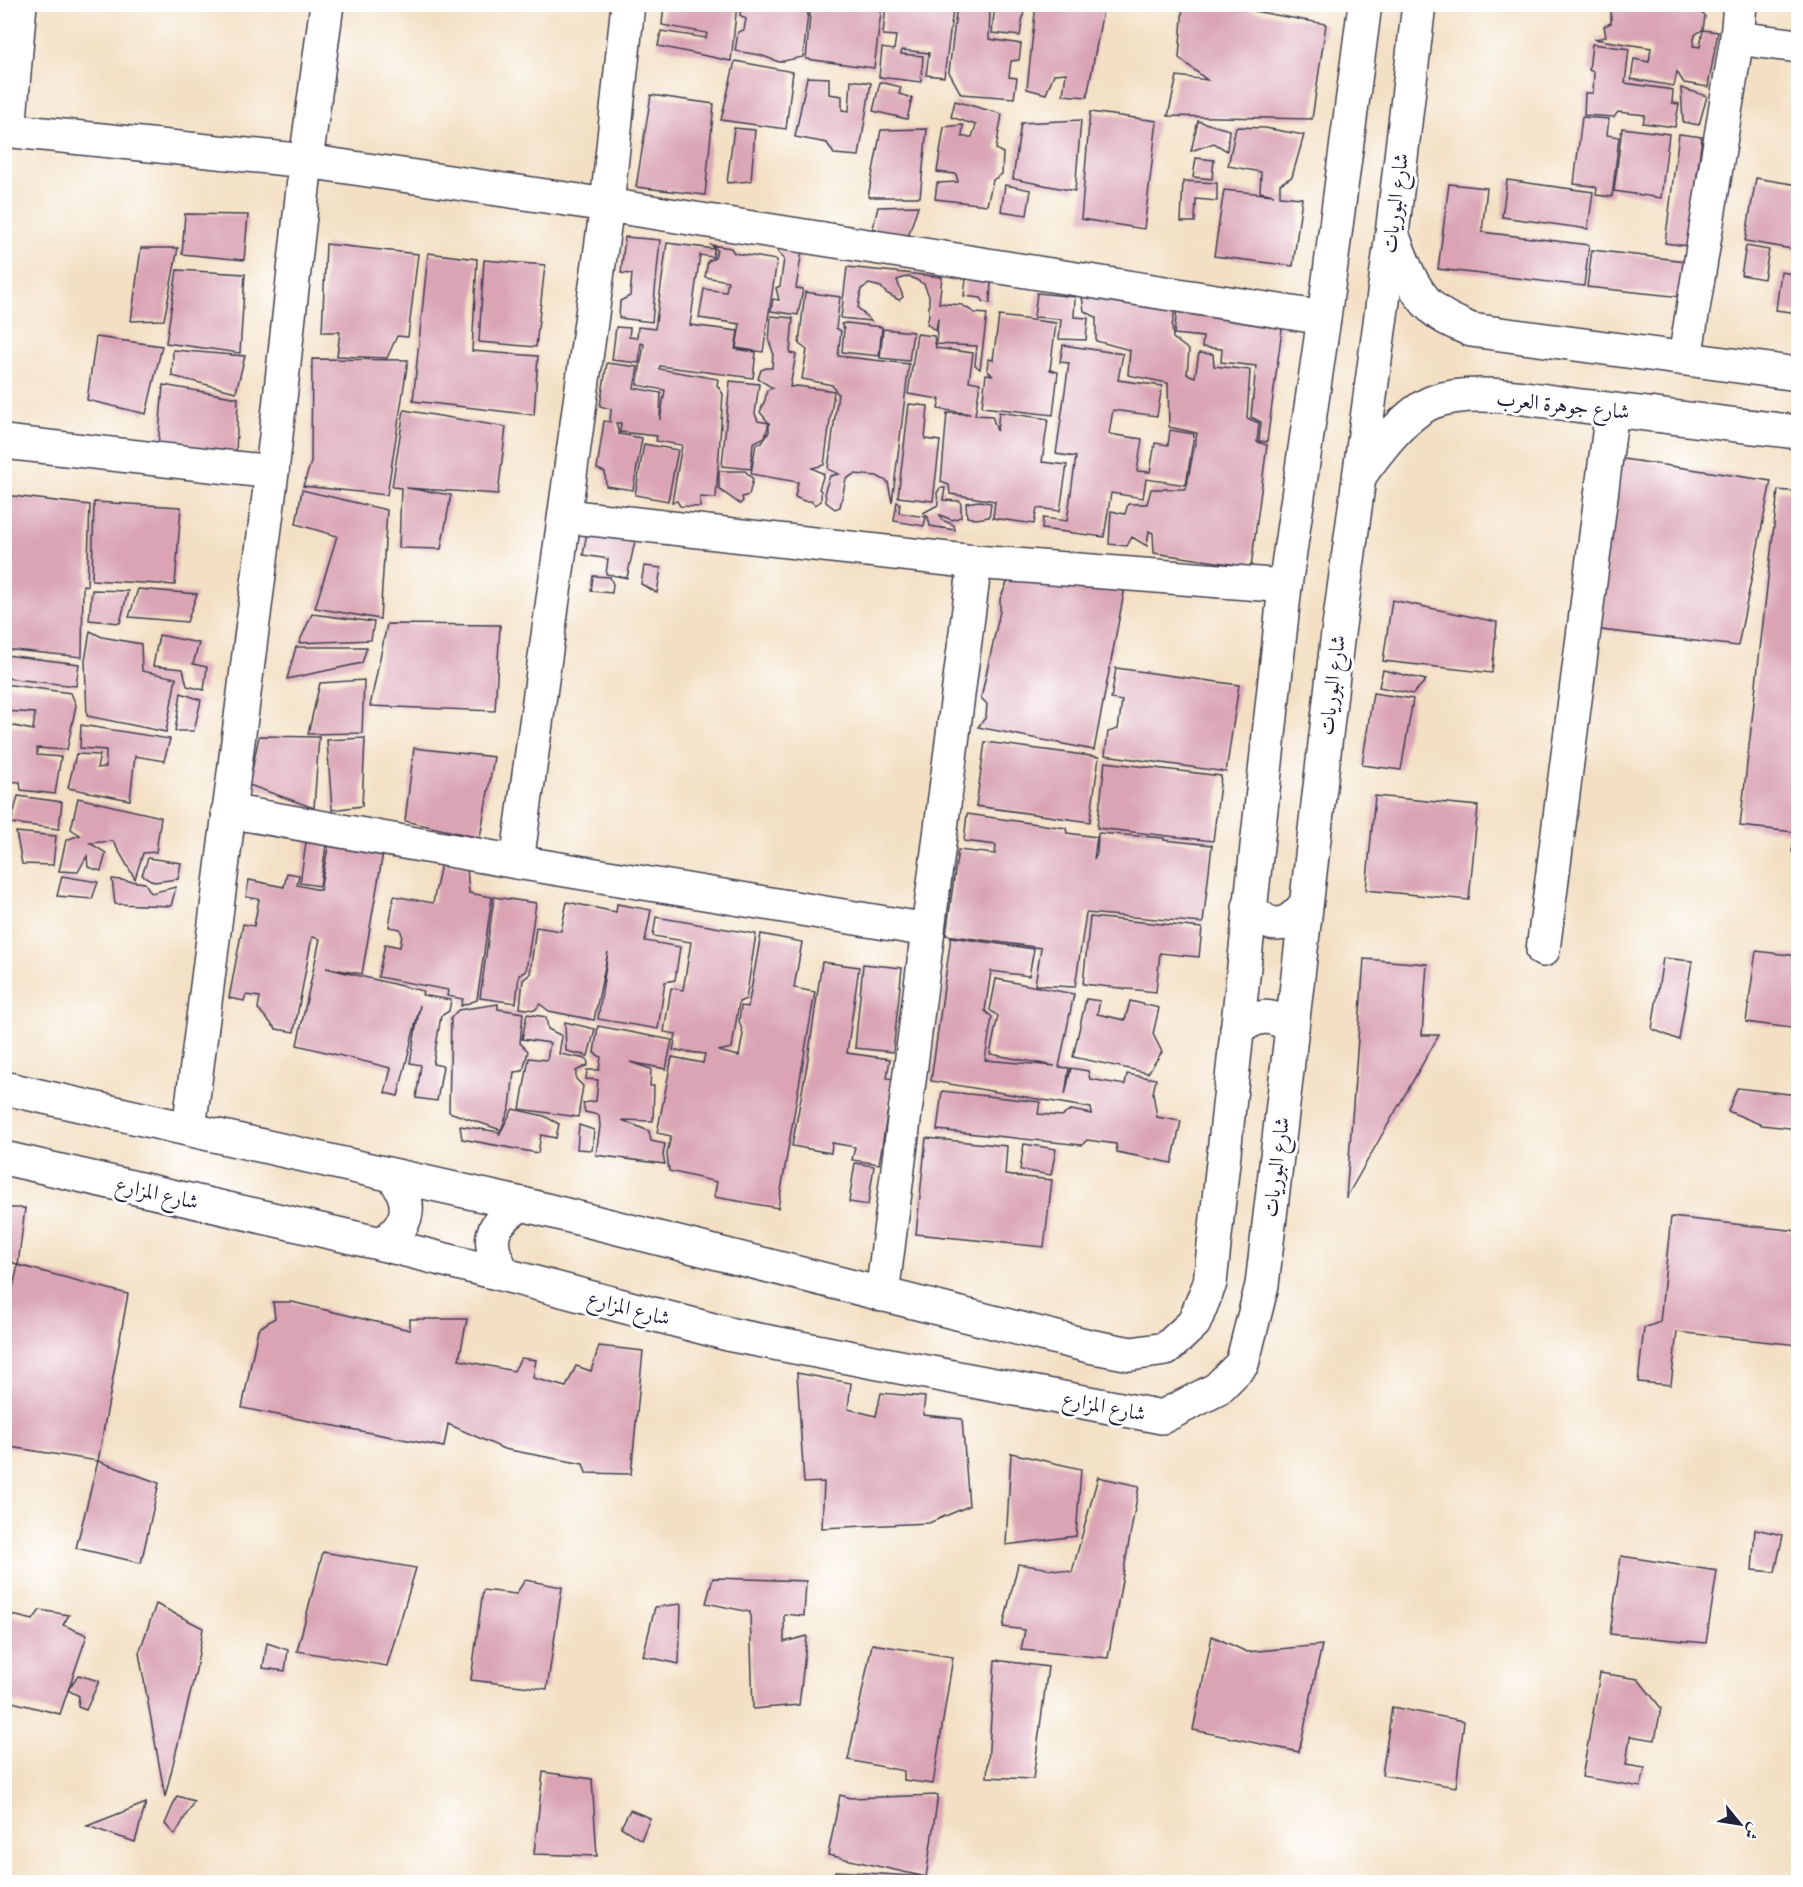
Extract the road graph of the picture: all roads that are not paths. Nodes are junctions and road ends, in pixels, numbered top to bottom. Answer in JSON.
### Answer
{"nodes":[{"id":1,"x":20,"y":4,"type":"edge"},
{"id":2,"x":327,"y":4,"type":"edge"},
{"id":3,"x":628,"y":4,"type":"edge"},
{"id":4,"x":1419,"y":4,"type":"edge"},
{"id":5,"x":1740,"y":4,"type":"edge"},
{"id":6,"x":1360,"y":5,"type":"edge"},
{"id":7,"x":1737,"y":38,"type":"junction"},
{"id":8,"x":1798,"y":46,"type":"edge"},
{"id":9,"x":7,"y":130,"type":"edge"},
{"id":10,"x":306,"y":161,"type":"junction"},
{"id":11,"x":607,"y":205,"type":"junction"},
{"id":12,"x":1392,"y":234,"type":"junction"},
{"id":13,"x":1324,"y":318,"type":"junction"},
{"id":14,"x":1684,"y":358,"type":"junction"},
{"id":15,"x":1798,"y":374,"type":"edge"},
{"id":16,"x":1612,"y":410,"type":"junction"},
{"id":17,"x":1798,"y":432,"type":"edge"},
{"id":18,"x":4,"y":442,"type":"edge"},
{"id":19,"x":272,"y":472,"type":"junction"},
{"id":20,"x":1359,"y":477,"type":"junction"},
{"id":21,"x":565,"y":516,"type":"junction"},
{"id":22,"x":975,"y":562,"type":"junction"},
{"id":23,"x":1285,"y":586,"type":"junction"},
{"id":24,"x":228,"y":811,"type":"junction"},
{"id":25,"x":516,"y":862,"type":"junction"},
{"id":26,"x":1306,"y":904,"type":"junction"},
{"id":27,"x":1249,"y":907,"type":"junction"},
{"id":28,"x":928,"y":930,"type":"junction"},
{"id":29,"x":1543,"y":950,"type":"dead end"},
{"id":30,"x":1292,"y":1027,"type":"junction"},
{"id":31,"x":1237,"y":1030,"type":"junction"},
{"id":32,"x":4,"y":1088,"type":"edge"},
{"id":33,"x":189,"y":1129,"type":"junction"},
{"id":34,"x":4,"y":1158,"type":"edge"},
{"id":35,"x":393,"y":1176,"type":"junction"},
{"id":36,"x":522,"y":1204,"type":"junction"},
{"id":37,"x":382,"y":1244,"type":"junction"},
{"id":38,"x":505,"y":1275,"type":"junction"},
{"id":39,"x":882,"y":1295,"type":"junction"},
{"id":40,"x":1242,"y":1364,"type":"joint"}],
"edges":[{"from":1,"to":9,"type":"street"},
{"from":2,"to":10,"type":"street"},
{"from":3,"to":11,"type":"street"},
{"from":4,"to":12,"type":"street","name":"شارع البوريات"},
{"from":5,"to":7,"type":"street"},
{"from":6,"to":13,"type":"street"},
{"from":7,"to":8,"type":"street"},
{"from":7,"to":14,"type":"street"},
{"from":9,"to":10,"type":"street"},
{"from":10,"to":11,"type":"street"},
{"from":10,"to":19,"type":"street"},
{"from":11,"to":13,"type":"street"},
{"from":11,"to":21,"type":"street"},
{"from":12,"to":14,"type":"street"},
{"from":12,"to":20,"type":"street","name":"شارع البوريات"},
{"from":13,"to":23,"type":"street"},
{"from":14,"to":15,"type":"street"},
{"from":16,"to":17,"type":"street","name":"شارع جوهرة العرب"},
{"from":16,"to":20,"type":"street","name":"شارع جوهرة العرب"},
{"from":16,"to":29,"type":"street"},
{"from":18,"to":19,"type":"street"},
{"from":19,"to":24,"type":"street"},
{"from":20,"to":26,"type":"street","name":"شارع البوريات"},
{"from":21,"to":22,"type":"street"},
{"from":21,"to":25,"type":"street"},
{"from":22,"to":23,"type":"street"},
{"from":22,"to":28,"type":"street"},
{"from":23,"to":27,"type":"street"},
{"from":24,"to":25,"type":"street"},
{"from":24,"to":33,"type":"street"},
{"from":25,"to":28,"type":"street"},
{"from":26,"to":27,"type":"street"},
{"from":26,"to":30,"type":"street","name":"شارع البوريات"},
{"from":27,"to":31,"type":"street"},
{"from":28,"to":39,"type":"street"},
{"from":30,"to":31,"type":"street"},
{"from":30,"to":40,"type":"street","name":"شارع البوريات"},
{"from":31,"to":39,"type":"street"},
{"from":32,"to":33,"type":"street"},
{"from":33,"to":35,"type":"street"},
{"from":34,"to":37,"type":"street","name":"شارع المزارع"},
{"from":35,"to":36,"type":"street"},
{"from":35,"to":37,"type":"street"},
{"from":36,"to":38,"type":"street"},
{"from":36,"to":39,"type":"street"},
{"from":37,"to":38,"type":"street","name":"شارع المزارع"},
{"from":38,"to":40,"type":"street","name":"شارع المزارع"}]}
